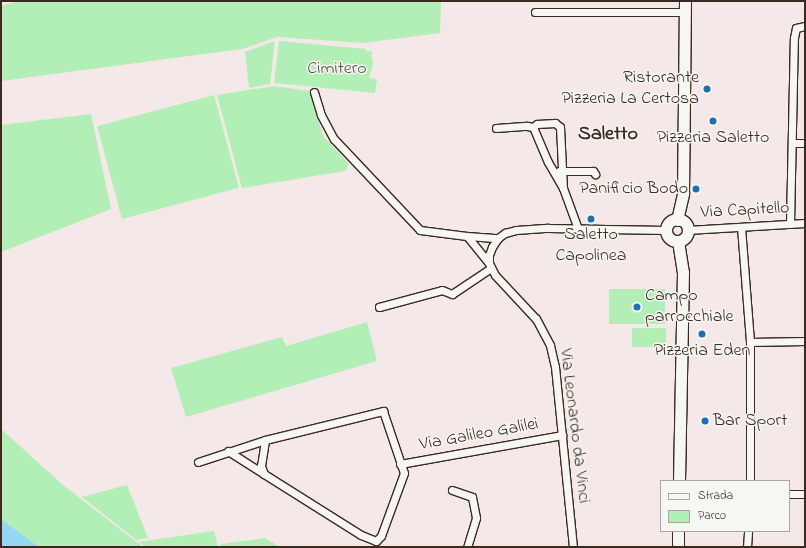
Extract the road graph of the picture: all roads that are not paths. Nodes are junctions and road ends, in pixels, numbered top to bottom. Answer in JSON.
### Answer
{"nodes":[{"id":1,"x":685,"y":1,"type":"edge"},
{"id":2,"x":535,"y":12,"type":"dead end"},
{"id":3,"x":679,"y":12,"type":"dead end"},
{"id":4,"x":805,"y":26,"type":"edge"},
{"id":5,"x":314,"y":92,"type":"dead end"},
{"id":6,"x":533,"y":127,"type":"junction"},
{"id":7,"x":496,"y":128,"type":"dead end"},
{"id":8,"x":793,"y":143,"type":"junction"},
{"id":9,"x":805,"y":143,"type":"edge"},
{"id":10,"x":562,"y":171,"type":"junction"},
{"id":11,"x":554,"y":172,"type":"junction"},
{"id":12,"x":595,"y":174,"type":"dead end"},
{"id":13,"x":563,"y":188,"type":"junction"},
{"id":14,"x":677,"y":220,"type":"junction"},
{"id":15,"x":805,"y":223,"type":"edge"},
{"id":16,"x":790,"y":224,"type":"junction"},
{"id":17,"x":741,"y":226,"type":"junction"},
{"id":18,"x":578,"y":228,"type":"junction"},
{"id":19,"x":666,"y":230,"type":"junction"},
{"id":20,"x":687,"y":230,"type":"junction"},
{"id":21,"x":467,"y":236,"type":"junction"},
{"id":22,"x":498,"y":238,"type":"junction"},
{"id":23,"x":678,"y":241,"type":"junction"},
{"id":24,"x":490,"y":265,"type":"junction"},
{"id":25,"x":379,"y":307,"type":"dead end"},
{"id":26,"x":805,"y":341,"type":"edge"},
{"id":27,"x":750,"y":342,"type":"junction"},
{"id":28,"x":562,"y":435,"type":"junction"},
{"id":29,"x":265,"y":440,"type":"junction"},
{"id":30,"x":228,"y":451,"type":"junction"},
{"id":31,"x":198,"y":462,"type":"dead end"},
{"id":32,"x":400,"y":464,"type":"junction"},
{"id":33,"x":264,"y":474,"type":"junction"},
{"id":34,"x":679,"y":480,"type":"edge"},
{"id":35,"x":750,"y":480,"type":"edge"},
{"id":36,"x":452,"y":490,"type":"dead end"},
{"id":37,"x":790,"y":494,"type":"edge"},
{"id":38,"x":805,"y":494,"type":"edge"},
{"id":39,"x":678,"y":532,"type":"edge"},
{"id":40,"x":748,"y":532,"type":"edge"},
{"id":41,"x":468,"y":547,"type":"edge"},
{"id":42,"x":573,"y":547,"type":"edge"},
{"id":43,"x":678,"y":547,"type":"edge"},
{"id":44,"x":747,"y":547,"type":"edge"}],
"edges":[{"from":1,"to":14,"type":"main road"},
{"from":2,"to":3,"type":"street"},
{"from":4,"to":8,"type":"street"},
{"from":5,"to":21,"type":"street"},
{"from":6,"to":7,"type":"street"},
{"from":6,"to":10,"type":"street"},
{"from":6,"to":11,"type":"street"},
{"from":8,"to":9,"type":"street"},
{"from":8,"to":16,"type":"street"},
{"from":10,"to":11,"type":"street"},
{"from":10,"to":12,"type":"street"},
{"from":10,"to":13,"type":"street"},
{"from":11,"to":13,"type":"street"},
{"from":13,"to":18,"type":"street"},
{"from":14,"to":19,"type":"main road"},
{"from":14,"to":20,"type":"main road"},
{"from":15,"to":16,"type":"street","name":"Via Capitello"},
{"from":16,"to":17,"type":"street","name":"Via Capitello"},
{"from":17,"to":20,"type":"street","name":"Via Capitello"},
{"from":17,"to":27,"type":"street"},
{"from":18,"to":19,"type":"street"},
{"from":18,"to":22,"type":"street"},
{"from":19,"to":23,"type":"main road"},
{"from":20,"to":23,"type":"main road"},
{"from":21,"to":22,"type":"street"},
{"from":21,"to":24,"type":"street","name":"Via Leonardo da Vinci"},
{"from":22,"to":24,"type":"street"},
{"from":23,"to":34,"type":"main road"},
{"from":24,"to":25,"type":"street"},
{"from":24,"to":28,"type":"street","name":"Via Leonardo da Vinci"},
{"from":26,"to":27,"type":"street"},
{"from":27,"to":35,"type":"street"},
{"from":28,"to":32,"type":"street","name":"Via Galileo Galilei"},
{"from":28,"to":42,"type":"street","name":"Via Leonardo da Vinci"},
{"from":29,"to":30,"type":"street"},
{"from":29,"to":32,"type":"street"},
{"from":29,"to":33,"type":"street"},
{"from":30,"to":31,"type":"street"},
{"from":30,"to":33,"type":"street"},
{"from":32,"to":33,"type":"street"},
{"from":36,"to":41,"type":"street"},
{"from":37,"to":38,"type":"street"},
{"from":39,"to":43,"type":"main road"},
{"from":40,"to":44,"type":"street"}]}
